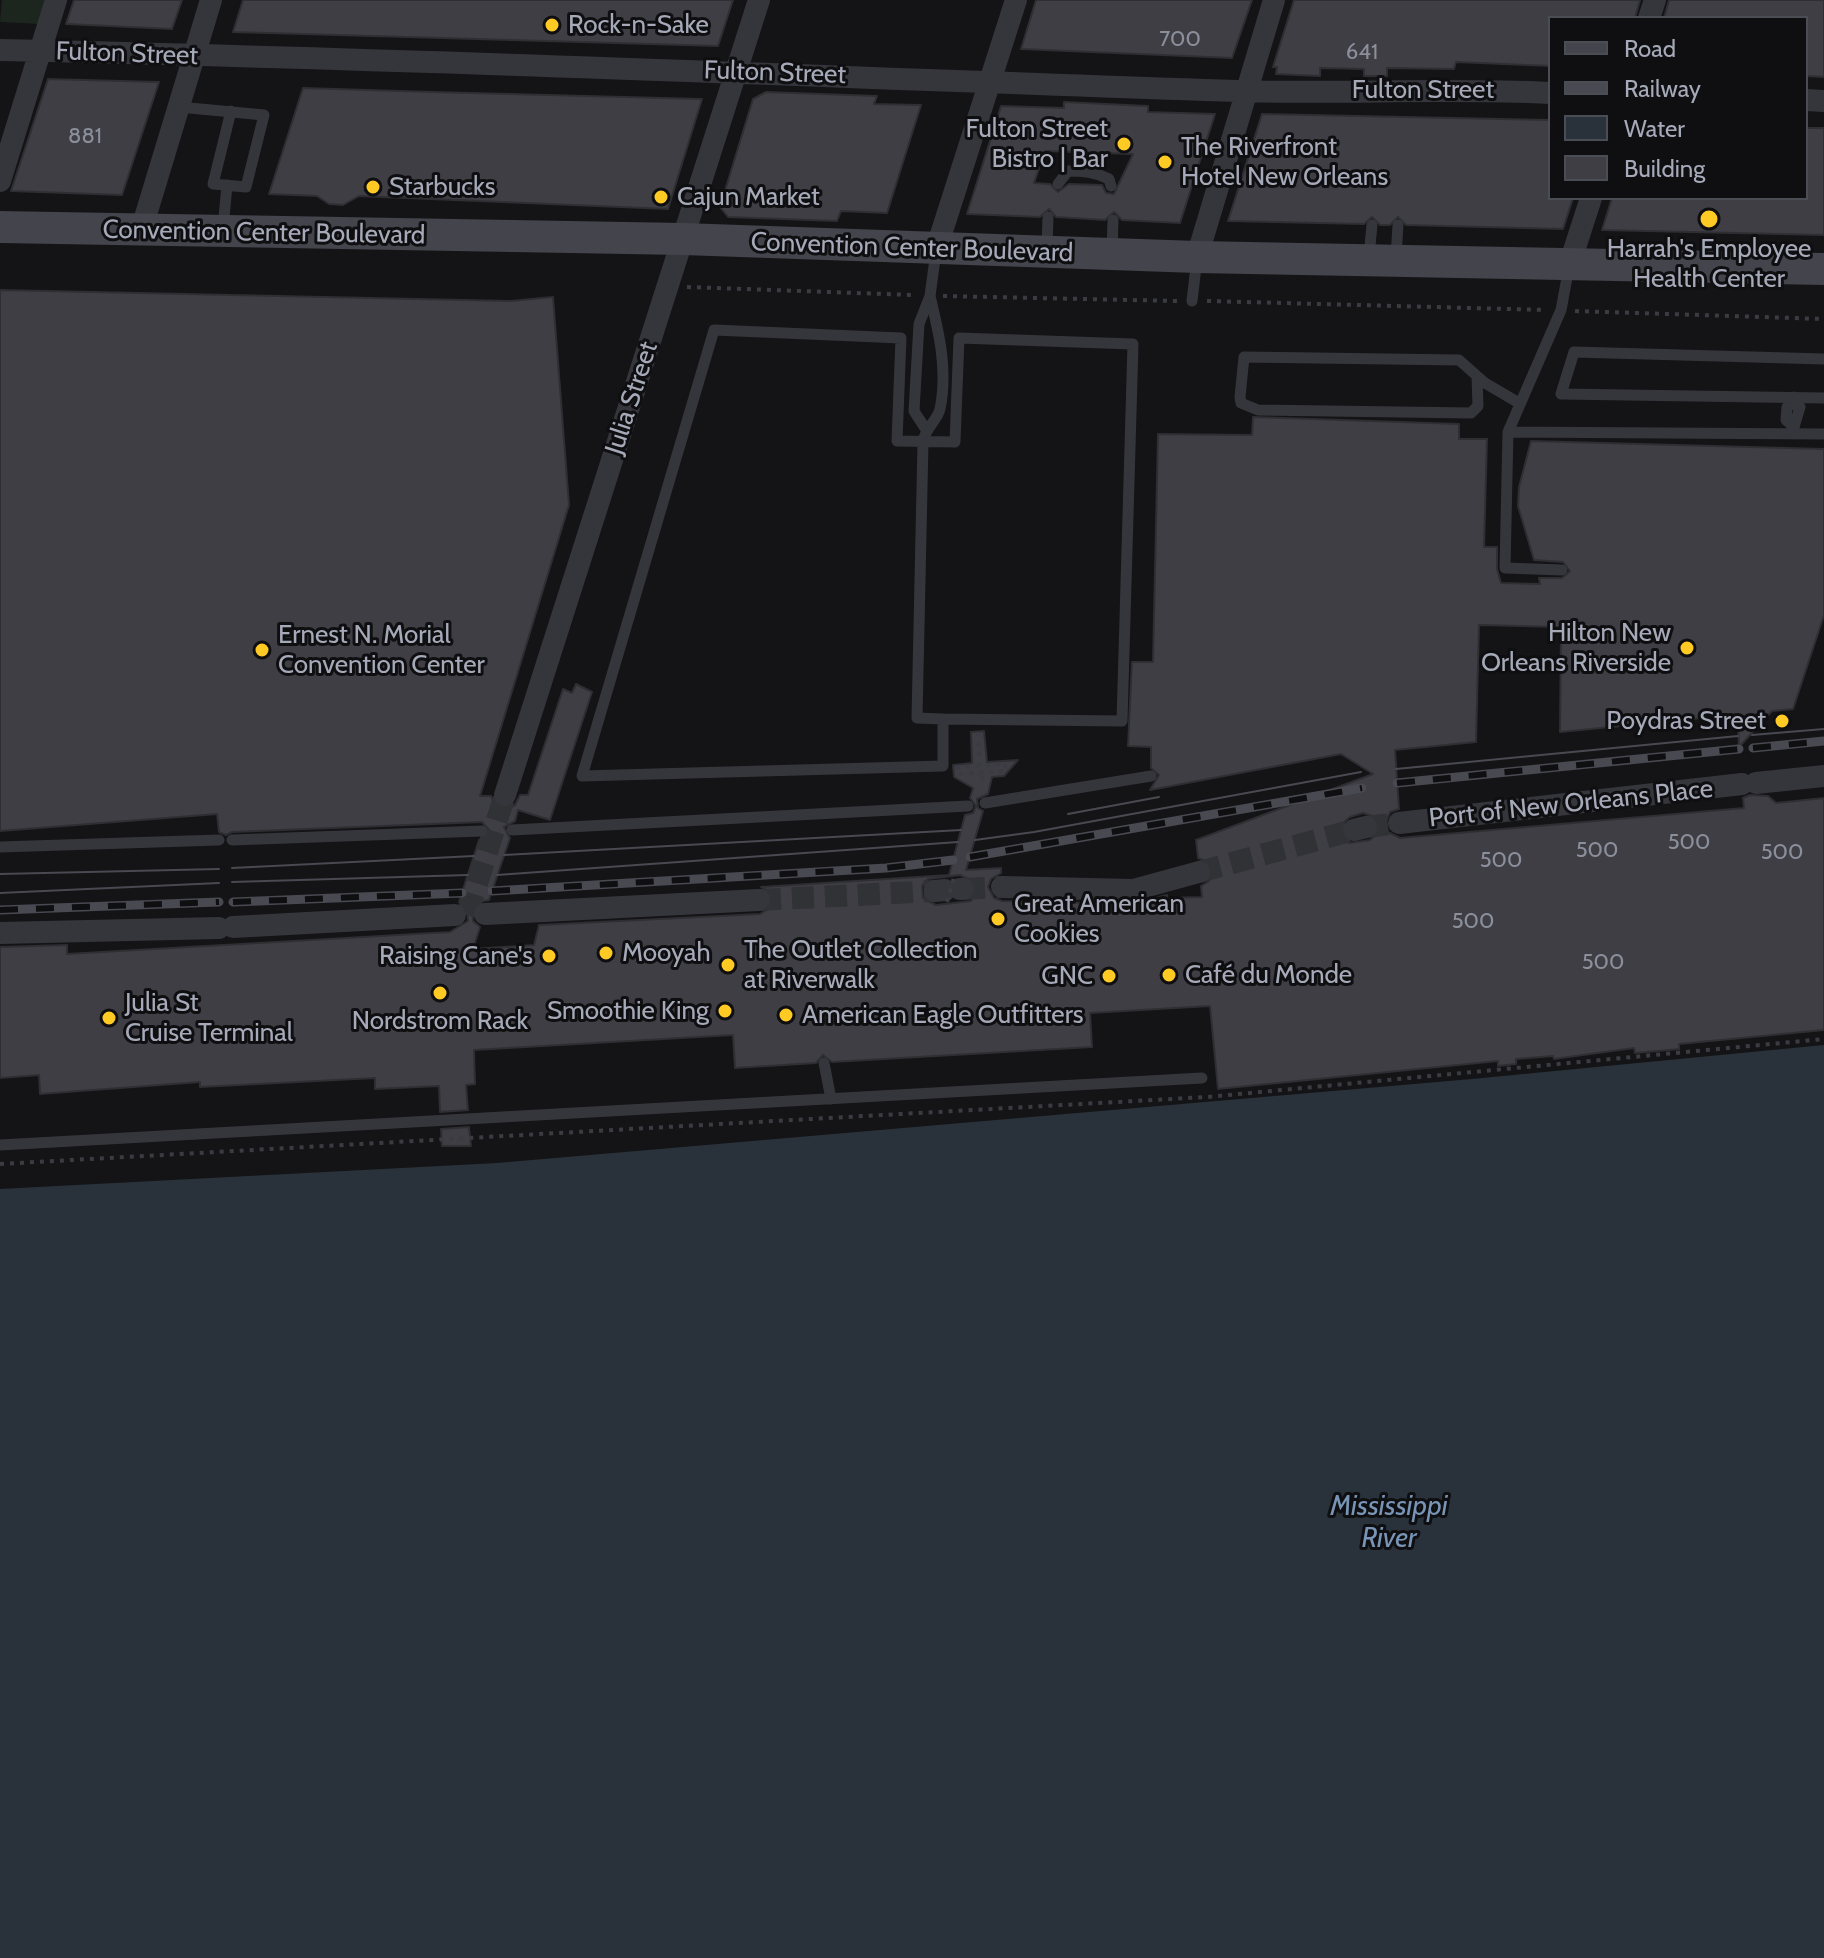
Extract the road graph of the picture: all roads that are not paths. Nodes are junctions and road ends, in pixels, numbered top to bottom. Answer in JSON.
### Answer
{"nodes":[{"id":1,"x":56,"y":0,"type":"edge"},
{"id":2,"x":211,"y":0,"type":"edge"},
{"id":3,"x":759,"y":0,"type":"edge"},
{"id":4,"x":1016,"y":0,"type":"edge"},
{"id":5,"x":1274,"y":0,"type":"edge"},
{"id":6,"x":0,"y":50,"type":"edge"},
{"id":7,"x":40,"y":51,"type":"junction"},
{"id":8,"x":194,"y":55,"type":"junction"},
{"id":9,"x":736,"y":71,"type":"junction"},
{"id":10,"x":989,"y":81,"type":"junction"},
{"id":11,"x":1244,"y":91,"type":"junction"},
{"id":12,"x":1548,"y":93,"type":"edge"},
{"id":13,"x":179,"y":107,"type":"junction"},
{"id":14,"x":231,"y":111,"type":"junction"},
{"id":15,"x":0,"y":181,"type":"edge"},
{"id":16,"x":1058,"y":184,"type":"dead end"},
{"id":17,"x":227,"y":185,"type":"junction"},
{"id":18,"x":1111,"y":186,"type":"dead end"},
{"id":19,"x":1590,"y":200,"type":"edge"},
{"id":20,"x":1048,"y":217,"type":"dead end"},
{"id":21,"x":1113,"y":220,"type":"dead end"},
{"id":22,"x":1372,"y":225,"type":"dead end"},
{"id":23,"x":1398,"y":225,"type":"dead end"},
{"id":24,"x":0,"y":227,"type":"edge"},
{"id":25,"x":141,"y":231,"type":"junction"},
{"id":26,"x":222,"y":233,"type":"junction"},
{"id":27,"x":683,"y":239,"type":"junction"},
{"id":28,"x":936,"y":250,"type":"junction"},
{"id":29,"x":1047,"y":253,"type":"junction"},
{"id":30,"x":1112,"y":255,"type":"junction"},
{"id":31,"x":1197,"y":257,"type":"junction"},
{"id":32,"x":1382,"y":262,"type":"junction"},
{"id":33,"x":1570,"y":263,"type":"junction"},
{"id":34,"x":1824,"y":269,"type":"edge"},
{"id":35,"x":930,"y":296,"type":"junction"},
{"id":36,"x":1192,"y":301,"type":"road end"},
{"id":37,"x":1824,"y":359,"type":"edge"},
{"id":38,"x":1477,"y":377,"type":"junction"},
{"id":39,"x":1824,"y":398,"type":"edge"},
{"id":40,"x":1794,"y":400,"type":"junction"},
{"id":41,"x":1519,"y":403,"type":"junction"},
{"id":42,"x":925,"y":428,"type":"junction"},
{"id":43,"x":1792,"y":430,"type":"junction"},
{"id":44,"x":1508,"y":432,"type":"junction"},
{"id":45,"x":1824,"y":434,"type":"edge"},
{"id":46,"x":923,"y":442,"type":"junction"},
{"id":47,"x":1562,"y":570,"type":"dead end"},
{"id":48,"x":943,"y":719,"type":"junction"},
{"id":49,"x":1151,"y":776,"type":"dead end"},
{"id":50,"x":1824,"y":776,"type":"edge"},
{"id":51,"x":505,"y":795,"type":"tunnel mouth"},
{"id":52,"x":985,"y":803,"type":"dead end"},
{"id":53,"x":968,"y":806,"type":"dead end"},
{"id":54,"x":1399,"y":823,"type":"tunnel mouth"},
{"id":55,"x":512,"y":830,"type":"dead end"},
{"id":56,"x":482,"y":831,"type":"dead end"},
{"id":57,"x":0,"y":847,"type":"edge"},
{"id":58,"x":1199,"y":872,"type":"tunnel mouth"},
{"id":59,"x":1002,"y":887,"type":"tunnel mouth"},
{"id":60,"x":759,"y":900,"type":"tunnel mouth"},
{"id":61,"x":485,"y":914,"type":"dead end"},
{"id":62,"x":455,"y":915,"type":"dead end"},
{"id":63,"x":0,"y":933,"type":"edge"},
{"id":64,"x":824,"y":1063,"type":"dead end"},
{"id":65,"x":1202,"y":1078,"type":"dead end"},
{"id":66,"x":831,"y":1099,"type":"junction"},
{"id":67,"x":0,"y":1145,"type":"edge"}],
"edges":[{"from":1,"to":7,"type":"street"},
{"from":2,"to":8,"type":"street"},
{"from":3,"to":9,"type":"street","name":"Julia Street"},
{"from":4,"to":10,"type":"street"},
{"from":5,"to":11,"type":"street"},
{"from":6,"to":7,"type":"street","name":"Fulton Street"},
{"from":7,"to":8,"type":"street","name":"Fulton Street"},
{"from":7,"to":15,"type":"street"},
{"from":8,"to":9,"type":"street","name":"Fulton Street"},
{"from":8,"to":13,"type":"street"},
{"from":9,"to":10,"type":"street","name":"Fulton Street"},
{"from":9,"to":27,"type":"street","name":"Julia Street"},
{"from":10,"to":11,"type":"street","name":"Fulton Street"},
{"from":10,"to":28,"type":"street"},
{"from":11,"to":12,"type":"street","name":"Fulton Street"},
{"from":11,"to":31,"type":"street"},
{"from":13,"to":14,"type":"lane"},
{"from":13,"to":25,"type":"street"},
{"from":14,"to":17,"type":"lane"},
{"from":14,"to":17,"type":"lane"},
{"from":16,"to":18,"type":"lane"},
{"from":17,"to":26,"type":"lane"},
{"from":19,"to":33,"type":"street"},
{"from":20,"to":29,"type":"lane"},
{"from":21,"to":30,"type":"lane"},
{"from":22,"to":32,"type":"lane"},
{"from":23,"to":32,"type":"lane"},
{"from":24,"to":25,"type":"street","name":"Convention Center Boulevard"},
{"from":25,"to":26,"type":"street","name":"Convention Center Boulevard"},
{"from":26,"to":27,"type":"street","name":"Convention Center Boulevard"},
{"from":27,"to":28,"type":"street","name":"Convention Center Boulevard"},
{"from":27,"to":51,"type":"street","name":"Julia Street"},
{"from":28,"to":29,"type":"street","name":"Convention Center Boulevard"},
{"from":28,"to":35,"type":"lane"},
{"from":29,"to":30,"type":"street","name":"Convention Center Boulevard"},
{"from":30,"to":31,"type":"street","name":"Convention Center Boulevard"},
{"from":31,"to":32,"type":"street","name":"Convention Center Boulevard"},
{"from":31,"to":36,"type":"lane"},
{"from":32,"to":33,"type":"street","name":"Convention Center Boulevard"},
{"from":33,"to":34,"type":"street","name":"Convention Center Boulevard"},
{"from":33,"to":41,"type":"lane"},
{"from":35,"to":42,"type":"lane"},
{"from":35,"to":42,"type":"lane"},
{"from":37,"to":40,"type":"lane"},
{"from":38,"to":38,"type":"lane"},
{"from":38,"to":41,"type":"lane"},
{"from":39,"to":40,"type":"lane"},
{"from":40,"to":43,"type":"lane"},
{"from":41,"to":44,"type":"lane"},
{"from":42,"to":46,"type":"lane"},
{"from":43,"to":44,"type":"lane"},
{"from":43,"to":45,"type":"lane"},
{"from":44,"to":47,"type":"lane"},
{"from":46,"to":48,"type":"lane"},
{"from":46,"to":48,"type":"lane"},
{"from":46,"to":48,"type":"lane"},
{"from":49,"to":52,"type":"lane"},
{"from":50,"to":54,"type":"street","name":"Port of New Orleans Place"},
{"from":53,"to":55,"type":"lane"},
{"from":56,"to":57,"type":"lane"},
{"from":58,"to":59,"type":"street"},
{"from":60,"to":61,"type":"street"},
{"from":62,"to":63,"type":"street"},
{"from":64,"to":66,"type":"lane"},
{"from":65,"to":66,"type":"lane"},
{"from":66,"to":67,"type":"lane"}]}
